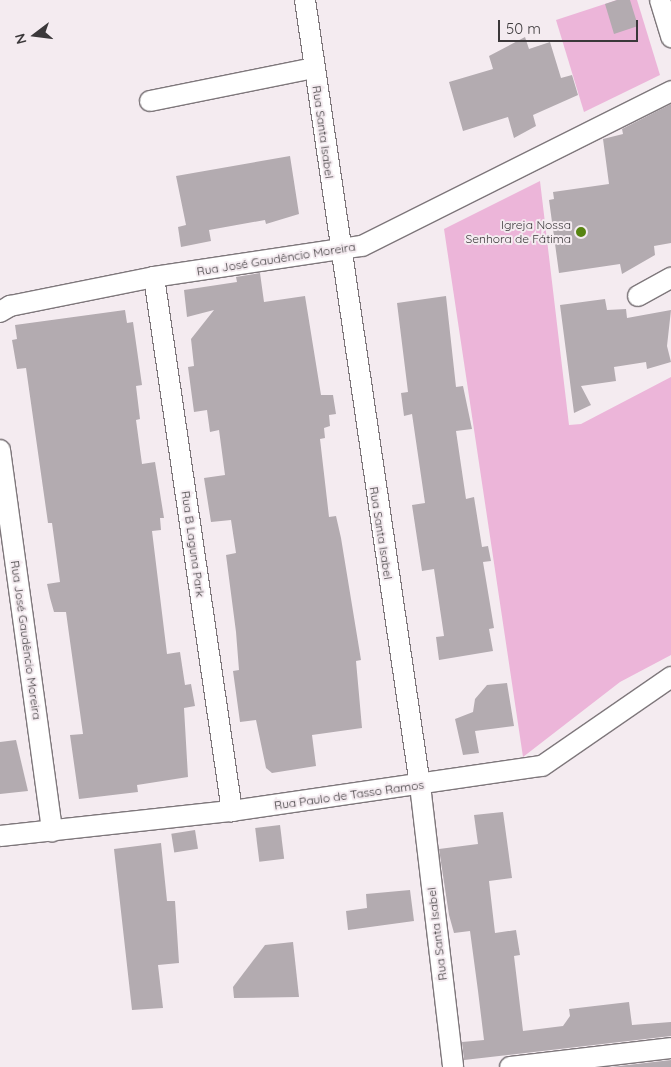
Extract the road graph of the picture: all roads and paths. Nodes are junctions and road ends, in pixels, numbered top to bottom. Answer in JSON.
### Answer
{"nodes":[{"id":1,"x":305,"y":0,"type":"edge"},
{"id":2,"x":660,"y":0,"type":"edge"},
{"id":3,"x":671,"y":37,"type":"edge"},
{"id":4,"x":314,"y":68,"type":"junction"},
{"id":5,"x":671,"y":91,"type":"edge"},
{"id":6,"x":150,"y":101,"type":"dead end"},
{"id":7,"x":339,"y":252,"type":"junction"},
{"id":8,"x":154,"y":277,"type":"junction"},
{"id":9,"x":671,"y":278,"type":"edge"},
{"id":10,"x":638,"y":296,"type":"dead end"},
{"id":11,"x":0,"y":312,"type":"edge"},
{"id":12,"x":0,"y":450,"type":"edge"},
{"id":13,"x":671,"y":676,"type":"edge"},
{"id":14,"x":420,"y":786,"type":"junction"},
{"id":15,"x":232,"y":811,"type":"junction"},
{"id":16,"x":52,"y":831,"type":"junction"},
{"id":17,"x":0,"y":836,"type":"edge"},
{"id":18,"x":671,"y":1048,"type":"edge"},
{"id":19,"x":453,"y":1067,"type":"edge"},
{"id":20,"x":510,"y":1067,"type":"edge"}],
"edges":[{"from":1,"to":4,"type":"street","name":"Rua Santa Isabel"},
{"from":2,"to":3,"type":"street"},
{"from":4,"to":6,"type":"street"},
{"from":4,"to":7,"type":"street","name":"Rua Santa Isabel"},
{"from":5,"to":7,"type":"street","name":"Rua José Gaudêncio Moreira"},
{"from":7,"to":8,"type":"street","name":"Rua José Gaudêncio Moreira"},
{"from":7,"to":14,"type":"street","name":"Rua Santa Isabel"},
{"from":8,"to":11,"type":"street","name":"Rua José Gaudêncio Moreira"},
{"from":8,"to":15,"type":"street","name":"Rua B Laguna Park"},
{"from":9,"to":10,"type":"street"},
{"from":12,"to":16,"type":"street","name":"Rua José Gaudêncio Moreira"},
{"from":13,"to":14,"type":"street","name":"Rua Paulo de Tasso Ramos"},
{"from":14,"to":15,"type":"street","name":"Rua Paulo de Tasso Ramos"},
{"from":14,"to":19,"type":"street","name":"Rua Santa Isabel"},
{"from":15,"to":16,"type":"street","name":"Rua Paulo de Tasso Ramos"},
{"from":16,"to":17,"type":"street","name":"Rua Paulo de Tasso Ramos"},
{"from":18,"to":20,"type":"street"}]}
